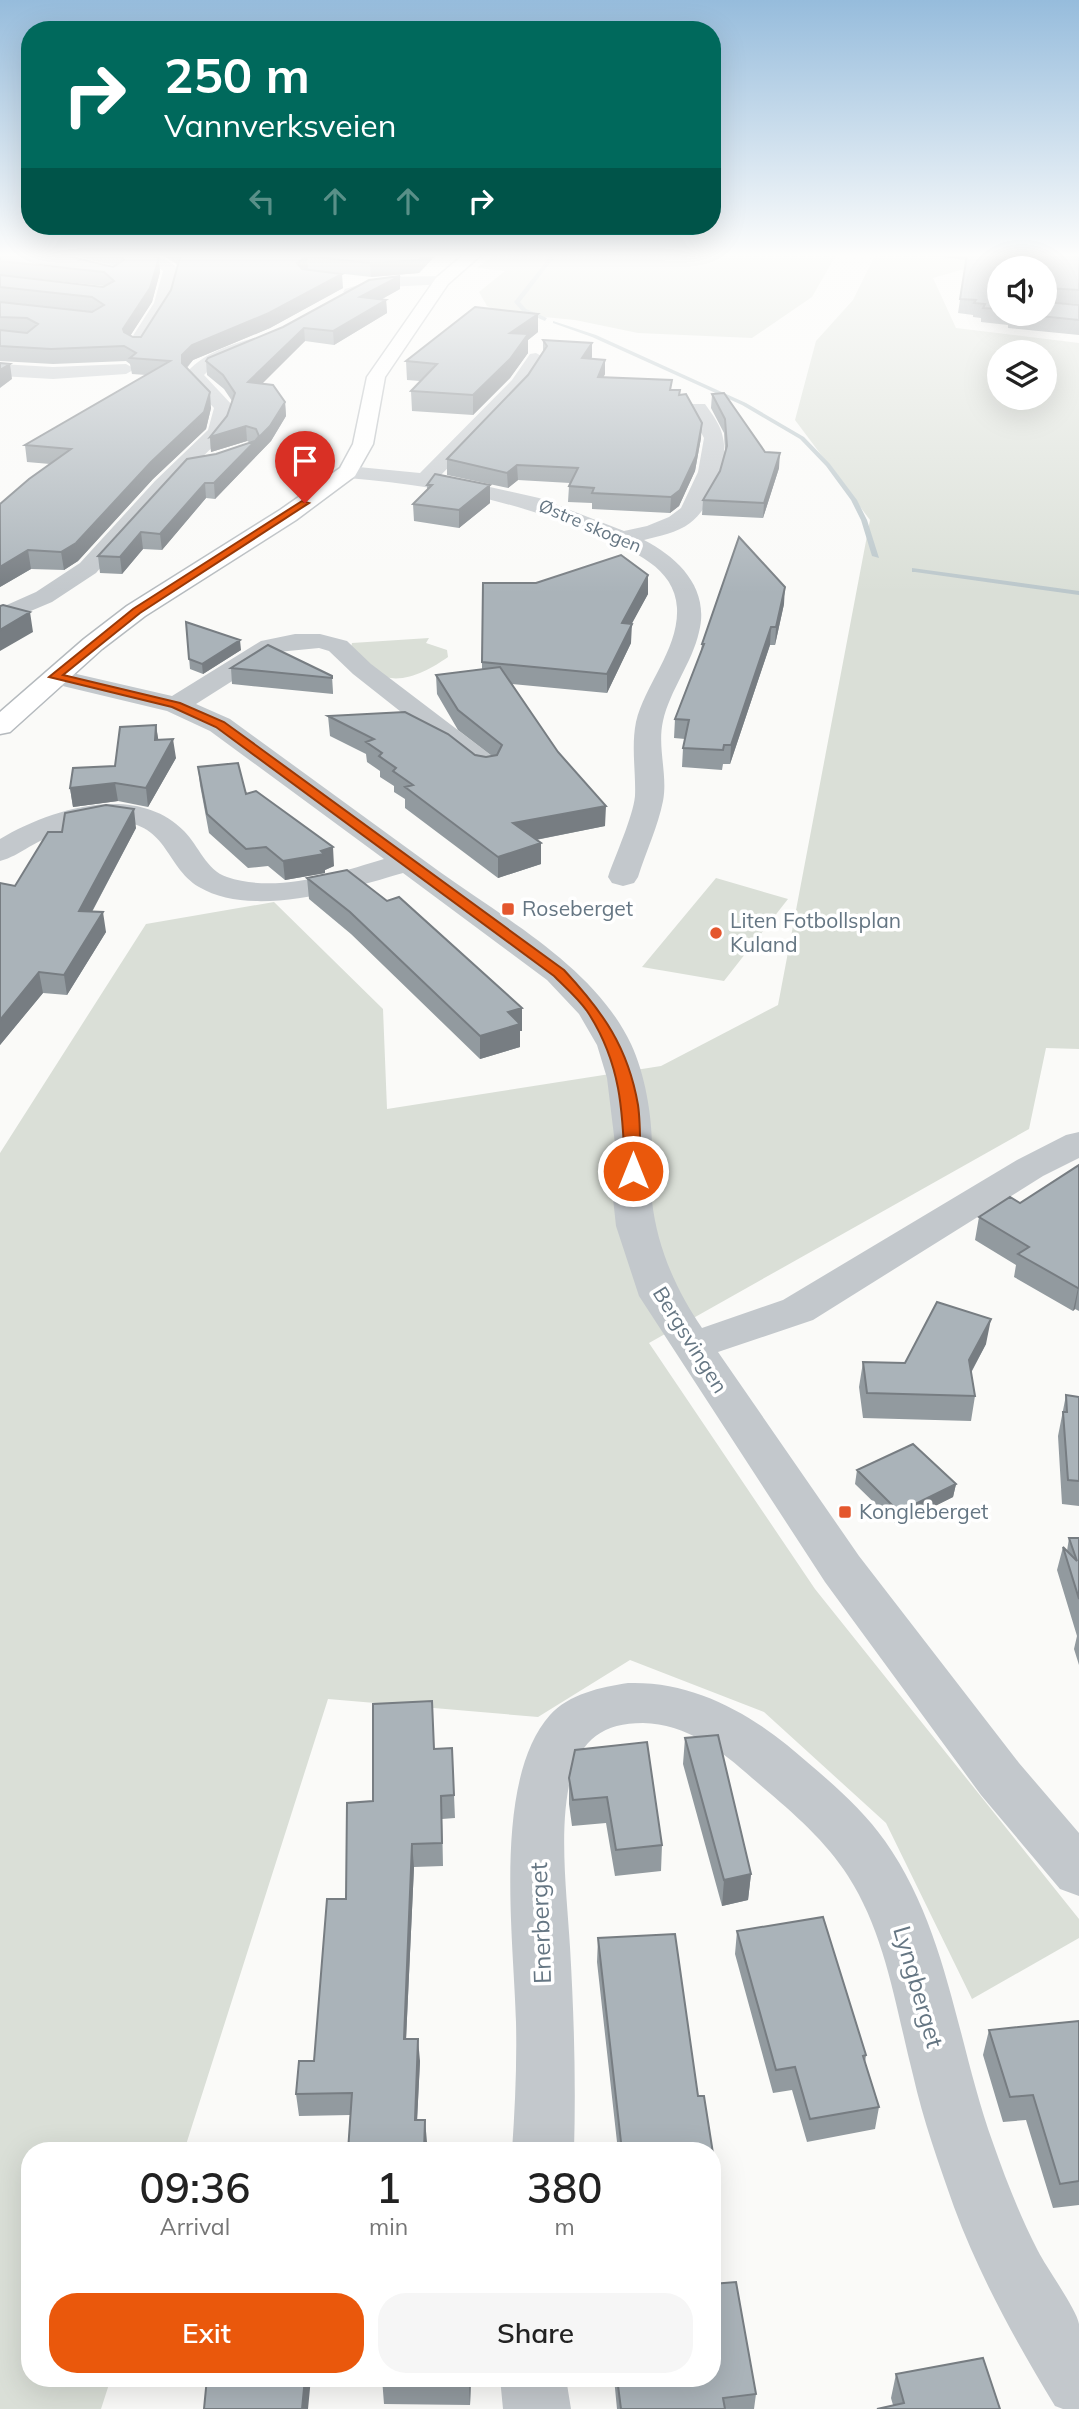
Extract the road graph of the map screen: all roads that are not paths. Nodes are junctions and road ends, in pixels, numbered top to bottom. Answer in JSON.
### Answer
{"nodes":[{"id":1,"x":201,"y":367,"type":"edge"},
{"id":2,"x":383,"y":367,"type":"edge"},
{"id":3,"x":530,"y":367,"type":"edge"},
{"id":4,"x":126,"y":369,"type":"edge"},
{"id":5,"x":0,"y":370,"type":"edge"},
{"id":6,"x":698,"y":408,"type":"dead end"},
{"id":7,"x":219,"y":460,"type":"edge"},
{"id":8,"x":184,"y":466,"type":"junction"},
{"id":9,"x":348,"y":472,"type":"junction"},
{"id":10,"x":425,"y":480,"type":"junction"},
{"id":11,"x":626,"y":538,"type":"junction"},
{"id":12,"x":0,"y":617,"type":"edge"},
{"id":13,"x":55,"y":677,"type":"junction"},
{"id":14,"x":176,"y":705,"type":"junction"},
{"id":15,"x":0,"y":726,"type":"edge"},
{"id":16,"x":487,"y":767,"type":"edge"},
{"id":17,"x":0,"y":852,"type":"edge"},
{"id":18,"x":409,"y":862,"type":"junction"},
{"id":19,"x":623,"y":877,"type":"dead end"},
{"id":20,"x":1079,"y":1143,"type":"edge"},
{"id":21,"x":691,"y":1346,"type":"junction"},
{"id":22,"x":591,"y":1713,"type":"joint"},
{"id":23,"x":1079,"y":1872,"type":"edge"},
{"id":24,"x":543,"y":2142,"type":"edge"},
{"id":25,"x":1079,"y":2382,"type":"edge"},
{"id":26,"x":534,"y":2387,"type":"edge"},
{"id":27,"x":537,"y":2409,"type":"edge"}],
"edges":[{"from":1,"to":8,"type":"street"},
{"from":2,"to":9,"type":"main road"},
{"from":3,"to":10,"type":"street"},
{"from":4,"to":5,"type":"street"},
{"from":6,"to":11,"type":"street"},
{"from":7,"to":8,"type":"street"},
{"from":8,"to":12,"type":"street"},
{"from":9,"to":10,"type":"street","name":"Østre skogen"},
{"from":9,"to":13,"type":"main road"},
{"from":10,"to":11,"type":"street","name":"Østre skogen"},
{"from":11,"to":19,"type":"street","name":"Østre skogen"},
{"from":13,"to":14,"type":"street","name":"Bergsvingen"},
{"from":13,"to":15,"type":"main road"},
{"from":14,"to":16,"type":"street"},
{"from":14,"to":18,"type":"street","name":"Bergsvingen"},
{"from":17,"to":18,"type":"street"},
{"from":18,"to":21,"type":"street","name":"Bergsvingen"},
{"from":20,"to":21,"type":"street"},
{"from":21,"to":23,"type":"street","name":"Bergsvingen"},
{"from":22,"to":24,"type":"street","name":"Enerberget"},
{"from":22,"to":25,"type":"street","name":"Lyngberget"},
{"from":26,"to":27,"type":"street"}]}
